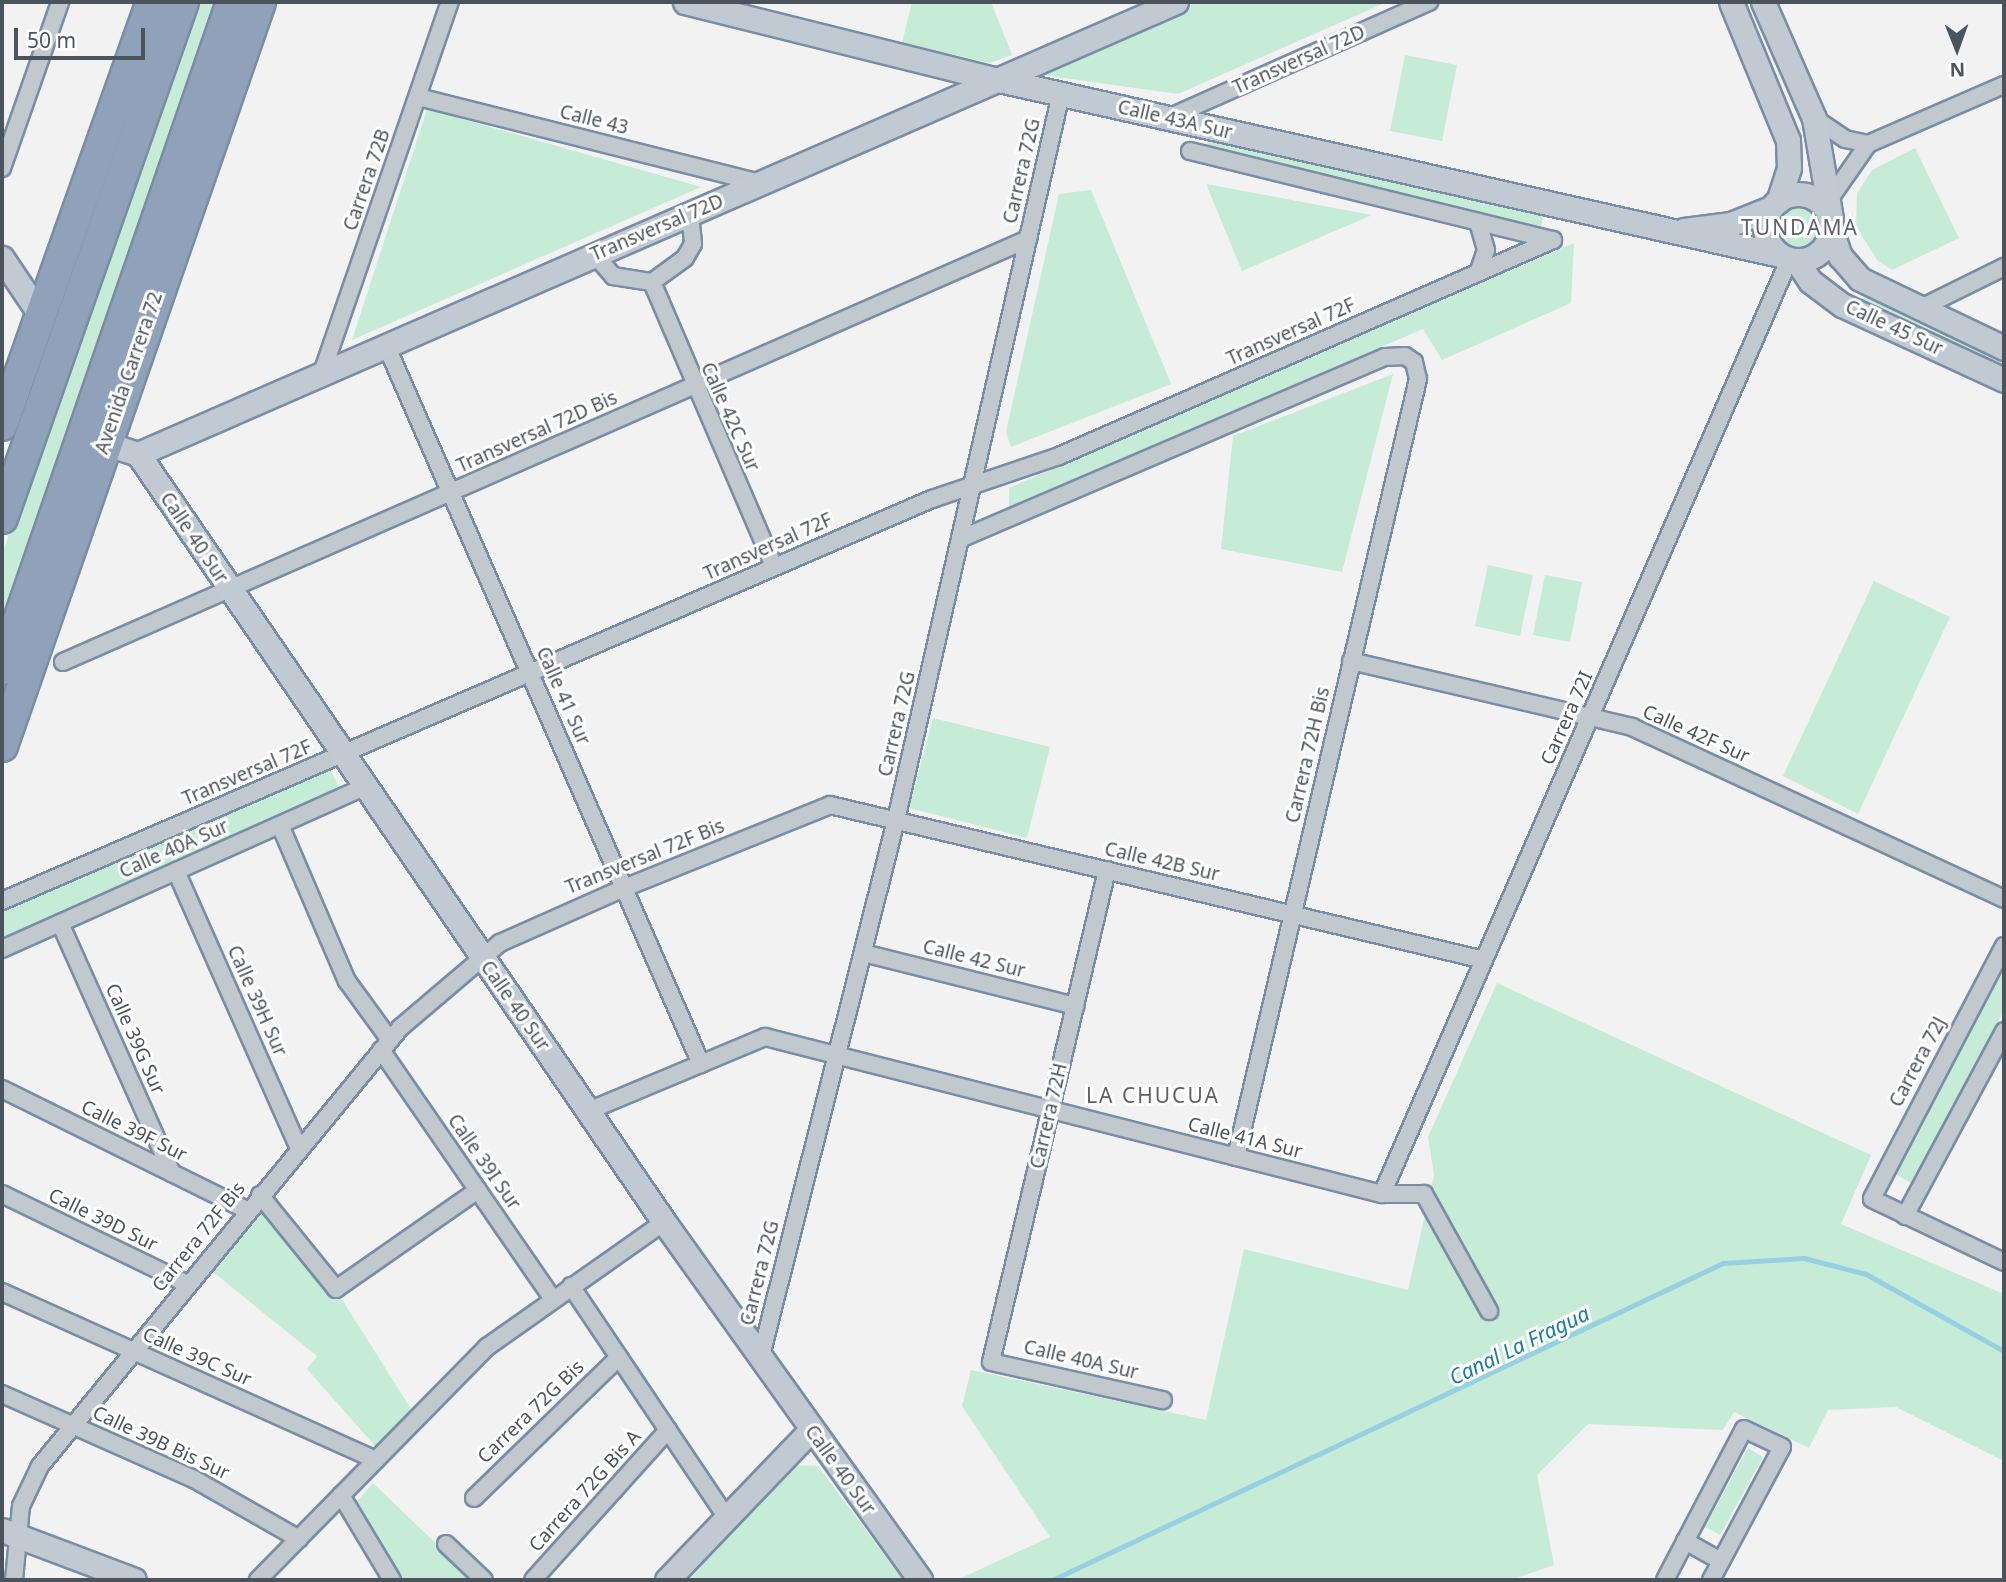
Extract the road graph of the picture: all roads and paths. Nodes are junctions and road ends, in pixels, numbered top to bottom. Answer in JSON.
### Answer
{"nodes":[{"id":1,"x":60,"y":2,"type":"edge"},
{"id":2,"x":152,"y":2,"type":"edge"},
{"id":3,"x":183,"y":2,"type":"edge"},
{"id":4,"x":232,"y":2,"type":"edge"},
{"id":5,"x":260,"y":2,"type":"edge"},
{"id":6,"x":450,"y":2,"type":"edge"},
{"id":7,"x":685,"y":2,"type":"edge"},
{"id":8,"x":1176,"y":2,"type":"edge"},
{"id":9,"x":1429,"y":2,"type":"edge"},
{"id":10,"x":1731,"y":2,"type":"edge"},
{"id":11,"x":1763,"y":2,"type":"edge"},
{"id":12,"x":752,"y":10,"type":"edge"},
{"id":13,"x":127,"y":69,"type":"junction"},
{"id":14,"x":233,"y":75,"type":"junction"},
{"id":15,"x":999,"y":80,"type":"junction"},
{"id":16,"x":2004,"y":85,"type":"edge"},
{"id":17,"x":1061,"y":94,"type":"junction"},
{"id":18,"x":418,"y":97,"type":"junction"},
{"id":19,"x":1168,"y":118,"type":"junction"},
{"id":20,"x":1814,"y":118,"type":"junction"},
{"id":21,"x":1868,"y":144,"type":"junction"},
{"id":22,"x":1190,"y":151,"type":"dead end"},
{"id":23,"x":173,"y":164,"type":"junction"},
{"id":24,"x":1387,"y":167,"type":"junction"},
{"id":25,"x":2,"y":168,"type":"edge"},
{"id":26,"x":760,"y":183,"type":"junction"},
{"id":27,"x":1380,"y":198,"type":"junction"},
{"id":28,"x":109,"y":205,"type":"junction"},
{"id":29,"x":1774,"y":205,"type":"junction"},
{"id":30,"x":690,"y":214,"type":"junction"},
{"id":31,"x":1830,"y":217,"type":"junction"},
{"id":32,"x":1478,"y":222,"type":"junction"},
{"id":33,"x":1667,"y":230,"type":"junction"},
{"id":34,"x":1028,"y":239,"type":"junction"},
{"id":35,"x":1553,"y":240,"type":"joint"},
{"id":36,"x":595,"y":255,"type":"junction"},
{"id":37,"x":2,"y":258,"type":"edge"},
{"id":38,"x":1789,"y":258,"type":"junction"},
{"id":39,"x":2004,"y":267,"type":"edge"},
{"id":40,"x":1478,"y":273,"type":"junction"},
{"id":41,"x":652,"y":282,"type":"junction"},
{"id":42,"x":1921,"y":308,"type":"junction"},
{"id":43,"x":41,"y":316,"type":"junction"},
{"id":44,"x":386,"y":345,"type":"junction"},
{"id":45,"x":2004,"y":348,"type":"edge"},
{"id":46,"x":323,"y":373,"type":"junction"},
{"id":47,"x":2004,"y":380,"type":"edge"},
{"id":48,"x":692,"y":387,"type":"junction"},
{"id":49,"x":2,"y":425,"type":"edge"},
{"id":50,"x":104,"y":443,"type":"junction"},
{"id":51,"x":138,"y":454,"type":"junction"},
{"id":52,"x":972,"y":485,"type":"junction"},
{"id":53,"x":450,"y":492,"type":"junction"},
{"id":54,"x":2,"y":518,"type":"edge"},
{"id":55,"x":960,"y":539,"type":"junction"},
{"id":56,"x":774,"y":567,"type":"junction"},
{"id":57,"x":229,"y":589,"type":"junction"},
{"id":58,"x":1351,"y":661,"type":"junction"},
{"id":59,"x":63,"y":662,"type":"dead end"},
{"id":60,"x":2,"y":669,"type":"edge"},
{"id":61,"x":530,"y":674,"type":"junction"},
{"id":62,"x":1590,"y":716,"type":"junction"},
{"id":63,"x":2,"y":746,"type":"edge"},
{"id":64,"x":342,"y":755,"type":"junction"},
{"id":65,"x":365,"y":787,"type":"junction"},
{"id":66,"x":830,"y":805,"type":"joint"},
{"id":67,"x":896,"y":820,"type":"junction"},
{"id":68,"x":280,"y":825,"type":"junction"},
{"id":69,"x":1107,"y":870,"type":"junction"},
{"id":70,"x":176,"y":871,"type":"junction"},
{"id":71,"x":624,"y":888,"type":"junction"},
{"id":72,"x":2004,"y":899,"type":"edge"},
{"id":73,"x":2,"y":901,"type":"edge"},
{"id":74,"x":1295,"y":915,"type":"junction"},
{"id":75,"x":60,"y":923,"type":"junction"},
{"id":76,"x":2004,"y":946,"type":"edge"},
{"id":77,"x":2,"y":949,"type":"edge"},
{"id":78,"x":863,"y":953,"type":"junction"},
{"id":79,"x":481,"y":957,"type":"junction"},
{"id":80,"x":1484,"y":960,"type":"junction"},
{"id":81,"x":1075,"y":1006,"type":"junction"},
{"id":82,"x":2004,"y":1031,"type":"edge"},
{"id":83,"x":386,"y":1045,"type":"junction"},
{"id":84,"x":838,"y":1056,"type":"junction"},
{"id":85,"x":701,"y":1064,"type":"junction"},
{"id":86,"x":2,"y":1089,"type":"edge"},
{"id":87,"x":1050,"y":1110,"type":"junction"},
{"id":88,"x":588,"y":1111,"type":"junction"},
{"id":89,"x":299,"y":1148,"type":"junction"},
{"id":90,"x":1236,"y":1157,"type":"junction"},
{"id":91,"x":172,"y":1173,"type":"junction"},
{"id":92,"x":478,"y":1190,"type":"junction"},
{"id":93,"x":2,"y":1194,"type":"edge"},
{"id":94,"x":1382,"y":1194,"type":"junction"},
{"id":95,"x":260,"y":1195,"type":"junction"},
{"id":96,"x":247,"y":1210,"type":"junction"},
{"id":97,"x":1905,"y":1216,"type":"junction"},
{"id":98,"x":664,"y":1222,"type":"junction"},
{"id":99,"x":2004,"y":1262,"type":"edge"},
{"id":100,"x":187,"y":1283,"type":"junction"},
{"id":101,"x":571,"y":1286,"type":"junction"},
{"id":102,"x":2,"y":1292,"type":"edge"},
{"id":103,"x":553,"y":1299,"type":"junction"},
{"id":104,"x":1489,"y":1311,"type":"dead end"},
{"id":105,"x":133,"y":1351,"type":"junction"},
{"id":106,"x":619,"y":1357,"type":"junction"},
{"id":107,"x":760,"y":1360,"type":"junction"},
{"id":108,"x":991,"y":1362,"type":"joint"},
{"id":109,"x":2,"y":1394,"type":"edge"},
{"id":110,"x":1163,"y":1400,"type":"dead end"},
{"id":111,"x":70,"y":1424,"type":"junction"},
{"id":112,"x":668,"y":1430,"type":"junction"},
{"id":113,"x":811,"y":1430,"type":"junction"},
{"id":114,"x":376,"y":1460,"type":"junction"},
{"id":115,"x":341,"y":1496,"type":"junction"},
{"id":116,"x":474,"y":1498,"type":"dead end"},
{"id":117,"x":727,"y":1518,"type":"junction"},
{"id":118,"x":9,"y":1533,"type":"edge"},
{"id":119,"x":299,"y":1539,"type":"junction"},
{"id":120,"x":1685,"y":1541,"type":"junction"},
{"id":121,"x":446,"y":1544,"type":"dead end"},
{"id":122,"x":1721,"y":1561,"type":"junction"},
{"id":123,"x":14,"y":1580,"type":"edge"},
{"id":124,"x":134,"y":1580,"type":"edge"},
{"id":125,"x":258,"y":1580,"type":"edge"},
{"id":126,"x":392,"y":1580,"type":"edge"},
{"id":127,"x":484,"y":1580,"type":"edge"},
{"id":128,"x":533,"y":1580,"type":"edge"},
{"id":129,"x":667,"y":1580,"type":"edge"},
{"id":130,"x":920,"y":1580,"type":"edge"},
{"id":131,"x":1665,"y":1580,"type":"edge"},
{"id":132,"x":1711,"y":1580,"type":"edge"}],
"edges":[{"from":1,"to":25,"type":"street"},
{"from":2,"to":13,"type":"highway"},
{"from":3,"to":28,"type":"highway"},
{"from":4,"to":23,"type":"highway","name":"Avenida Carrera 72"},
{"from":5,"to":14,"type":"highway","name":"Avenida Carrera 72"},
{"from":6,"to":18,"type":"street","name":"Carrera 72B"},
{"from":7,"to":12,"type":"street","name":"Calle 43A Sur"},
{"from":8,"to":15,"type":"street","name":"Transversal 72D"},
{"from":9,"to":19,"type":"street","name":"Transversal 72D"},
{"from":10,"to":29,"type":"street"},
{"from":11,"to":20,"type":"street","name":"Calle 45 Sur"},
{"from":12,"to":15,"type":"street","name":"Calle 43A Sur"},
{"from":13,"to":28,"type":"highway"},
{"from":13,"to":43,"type":"highway"},
{"from":14,"to":23,"type":"highway"},
{"from":14,"to":50,"type":"highway","name":"Avenida Carrera 72"},
{"from":15,"to":17,"type":"street","name":"Calle 43A Sur"},
{"from":15,"to":26,"type":"street","name":"Transversal 72D"},
{"from":16,"to":21,"type":"street"},
{"from":17,"to":19,"type":"street","name":"Calle 43A Sur"},
{"from":17,"to":34,"type":"street","name":"Carrera 72G"},
{"from":18,"to":26,"type":"street","name":"Calle 43"},
{"from":18,"to":46,"type":"street","name":"Carrera 72B"},
{"from":19,"to":24,"type":"street","name":"Calle 43A Sur"},
{"from":20,"to":21,"type":"street"},
{"from":20,"to":31,"type":"street","name":"Calle 45 Sur"},
{"from":21,"to":31,"type":"street"},
{"from":22,"to":27,"type":"street","name":"Calle 43A Sur"},
{"from":23,"to":60,"type":"highway","name":"Avenida Carrera 72"},
{"from":24,"to":27,"type":"street"},
{"from":24,"to":33,"type":"street","name":"Calle 43A Sur"},
{"from":26,"to":30,"type":"street","name":"Transversal 72D"},
{"from":27,"to":32,"type":"street","name":"Calle 43A Sur"},
{"from":28,"to":54,"type":"highway"},
{"from":29,"to":31,"type":"street"},
{"from":29,"to":33,"type":"street","name":"Calle 43A Sur"},
{"from":29,"to":38,"type":"street"},
{"from":30,"to":36,"type":"street","name":"Transversal 72D"},
{"from":30,"to":41,"type":"street"},
{"from":31,"to":38,"type":"street"},
{"from":31,"to":42,"type":"street","name":"Calle 45 Sur"},
{"from":32,"to":35,"type":"street","name":"Calle 43A Sur"},
{"from":32,"to":40,"type":"street"},
{"from":33,"to":38,"type":"street","name":"Calle 43A Sur"},
{"from":34,"to":48,"type":"street","name":"Transversal 72D Bis"},
{"from":34,"to":52,"type":"street","name":"Carrera 72G"},
{"from":35,"to":40,"type":"street","name":"Transversal 72F"},
{"from":36,"to":41,"type":"street"},
{"from":36,"to":44,"type":"street","name":"Transversal 72D"},
{"from":37,"to":43,"type":"street"},
{"from":38,"to":47,"type":"street","name":"Calle 45 Sur"},
{"from":38,"to":62,"type":"street","name":"Carrera 72I"},
{"from":39,"to":42,"type":"street"},
{"from":40,"to":52,"type":"street","name":"Transversal 72F"},
{"from":41,"to":48,"type":"street","name":"Calle 42C Sur"},
{"from":42,"to":45,"type":"street","name":"Calle 45 Sur"},
{"from":43,"to":49,"type":"highway"},
{"from":44,"to":46,"type":"street","name":"Transversal 72D"},
{"from":44,"to":53,"type":"street","name":"Calle 41 Sur"},
{"from":46,"to":51,"type":"street","name":"Transversal 72D"},
{"from":48,"to":53,"type":"street","name":"Transversal 72D Bis"},
{"from":48,"to":56,"type":"street","name":"Calle 42C Sur"},
{"from":50,"to":51,"type":"street"},
{"from":50,"to":63,"type":"highway","name":"Avenida Carrera 72"},
{"from":51,"to":57,"type":"street","name":"Calle 40 Sur"},
{"from":52,"to":55,"type":"street","name":"Carrera 72G"},
{"from":52,"to":56,"type":"street","name":"Transversal 72F"},
{"from":53,"to":57,"type":"street","name":"Transversal 72D Bis"},
{"from":53,"to":61,"type":"street","name":"Calle 41 Sur"},
{"from":55,"to":58,"type":"street","name":"Carrera 72H Bis"},
{"from":55,"to":67,"type":"street","name":"Carrera 72G"},
{"from":56,"to":61,"type":"street","name":"Transversal 72F"},
{"from":57,"to":59,"type":"street","name":"Transversal 72D Bis"},
{"from":57,"to":64,"type":"street","name":"Calle 40 Sur"},
{"from":58,"to":62,"type":"street","name":"Calle 42F Sur"},
{"from":58,"to":74,"type":"street","name":"Carrera 72H Bis"},
{"from":61,"to":64,"type":"street","name":"Transversal 72F"},
{"from":61,"to":71,"type":"street","name":"Calle 41 Sur"},
{"from":62,"to":72,"type":"street","name":"Calle 42F Sur"},
{"from":62,"to":80,"type":"street","name":"Carrera 72I"},
{"from":64,"to":65,"type":"street","name":"Calle 40 Sur"},
{"from":64,"to":73,"type":"street","name":"Transversal 72F"},
{"from":65,"to":68,"type":"street","name":"Calle 40A Sur"},
{"from":65,"to":79,"type":"street","name":"Calle 40 Sur"},
{"from":66,"to":67,"type":"street","name":"Calle 42B Sur"},
{"from":66,"to":71,"type":"street","name":"Transversal 72F Bis"},
{"from":67,"to":69,"type":"street","name":"Calle 42B Sur"},
{"from":67,"to":78,"type":"street","name":"Carrera 72G"},
{"from":68,"to":70,"type":"street","name":"Calle 40A Sur"},
{"from":68,"to":83,"type":"street","name":"Calle 39I Sur"},
{"from":69,"to":74,"type":"street","name":"Calle 42B Sur"},
{"from":69,"to":81,"type":"street","name":"Carrera 72H"},
{"from":70,"to":75,"type":"street","name":"Calle 40A Sur"},
{"from":70,"to":89,"type":"street","name":"Calle 39H Sur"},
{"from":71,"to":79,"type":"street","name":"Transversal 72F Bis"},
{"from":71,"to":85,"type":"street","name":"Calle 41 Sur"},
{"from":74,"to":80,"type":"street","name":"Calle 42B Sur"},
{"from":74,"to":90,"type":"street","name":"Carrera 72H Bis"},
{"from":75,"to":77,"type":"street","name":"Calle 40A Sur"},
{"from":75,"to":91,"type":"street","name":"Calle 39G Sur"},
{"from":76,"to":97,"type":"street","name":"Carrera 72J"},
{"from":78,"to":81,"type":"street","name":"Calle 42 Sur"},
{"from":78,"to":84,"type":"street","name":"Carrera 72G"},
{"from":79,"to":83,"type":"street","name":"Carrera 72F Bis"},
{"from":79,"to":88,"type":"street","name":"Calle 40 Sur"},
{"from":80,"to":94,"type":"street","name":"Carrera 72I"},
{"from":81,"to":87,"type":"street","name":"Carrera 72H"},
{"from":82,"to":97,"type":"street"},
{"from":83,"to":89,"type":"street","name":"Carrera 72F Bis"},
{"from":83,"to":92,"type":"street","name":"Calle 39I Sur"},
{"from":84,"to":85,"type":"street","name":"Calle 41A Sur"},
{"from":84,"to":87,"type":"street","name":"Calle 41A Sur"},
{"from":84,"to":107,"type":"street","name":"Carrera 72G"},
{"from":85,"to":88,"type":"street"},
{"from":86,"to":91,"type":"street","name":"Calle 39F Sur"},
{"from":87,"to":90,"type":"street","name":"Calle 41A Sur"},
{"from":87,"to":108,"type":"street","name":"Carrera 72H"},
{"from":88,"to":98,"type":"street","name":"Calle 40 Sur"},
{"from":89,"to":95,"type":"street","name":"Carrera 72F Bis"},
{"from":90,"to":94,"type":"street","name":"Calle 41A Sur"},
{"from":91,"to":96,"type":"street","name":"Calle 39F Sur"},
{"from":92,"to":95,"type":"street"},
{"from":92,"to":103,"type":"street","name":"Calle 39I Sur"},
{"from":93,"to":100,"type":"street","name":"Calle 39D Sur"},
{"from":94,"to":104,"type":"street","name":"Calle 41A Sur"},
{"from":95,"to":96,"type":"street","name":"Carrera 72F Bis"},
{"from":96,"to":100,"type":"street","name":"Carrera 72F Bis"},
{"from":97,"to":99,"type":"street"},
{"from":98,"to":101,"type":"street"},
{"from":98,"to":107,"type":"street","name":"Calle 40 Sur"},
{"from":100,"to":105,"type":"street","name":"Carrera 72F Bis"},
{"from":101,"to":103,"type":"street"},
{"from":101,"to":106,"type":"street"},
{"from":102,"to":105,"type":"street","name":"Calle 39C Sur"},
{"from":103,"to":114,"type":"street"},
{"from":105,"to":111,"type":"street","name":"Carrera 72F Bis"},
{"from":105,"to":114,"type":"street","name":"Calle 39C Sur"},
{"from":106,"to":112,"type":"street"},
{"from":106,"to":116,"type":"street","name":"Carrera 72G Bis"},
{"from":107,"to":113,"type":"street","name":"Calle 40 Sur"},
{"from":108,"to":110,"type":"street","name":"Calle 40A Sur"},
{"from":109,"to":111,"type":"street","name":"Calle 39B Bis Sur"},
{"from":111,"to":118,"type":"street","name":"Carrera 72F Bis"},
{"from":111,"to":119,"type":"street","name":"Calle 39B Bis Sur"},
{"from":112,"to":117,"type":"street"},
{"from":112,"to":128,"type":"street","name":"Carrera 72G Bis A"},
{"from":113,"to":117,"type":"street"},
{"from":113,"to":130,"type":"street","name":"Calle 40 Sur"},
{"from":114,"to":115,"type":"street"},
{"from":115,"to":119,"type":"street"},
{"from":115,"to":126,"type":"street"},
{"from":117,"to":129,"type":"street"},
{"from":118,"to":123,"type":"street","name":"Carrera 72F Bis"},
{"from":118,"to":124,"type":"street"},
{"from":119,"to":125,"type":"street"},
{"from":120,"to":122,"type":"street"},
{"from":120,"to":122,"type":"street"},
{"from":120,"to":131,"type":"street"},
{"from":121,"to":127,"type":"street"},
{"from":122,"to":132,"type":"street"}]}
